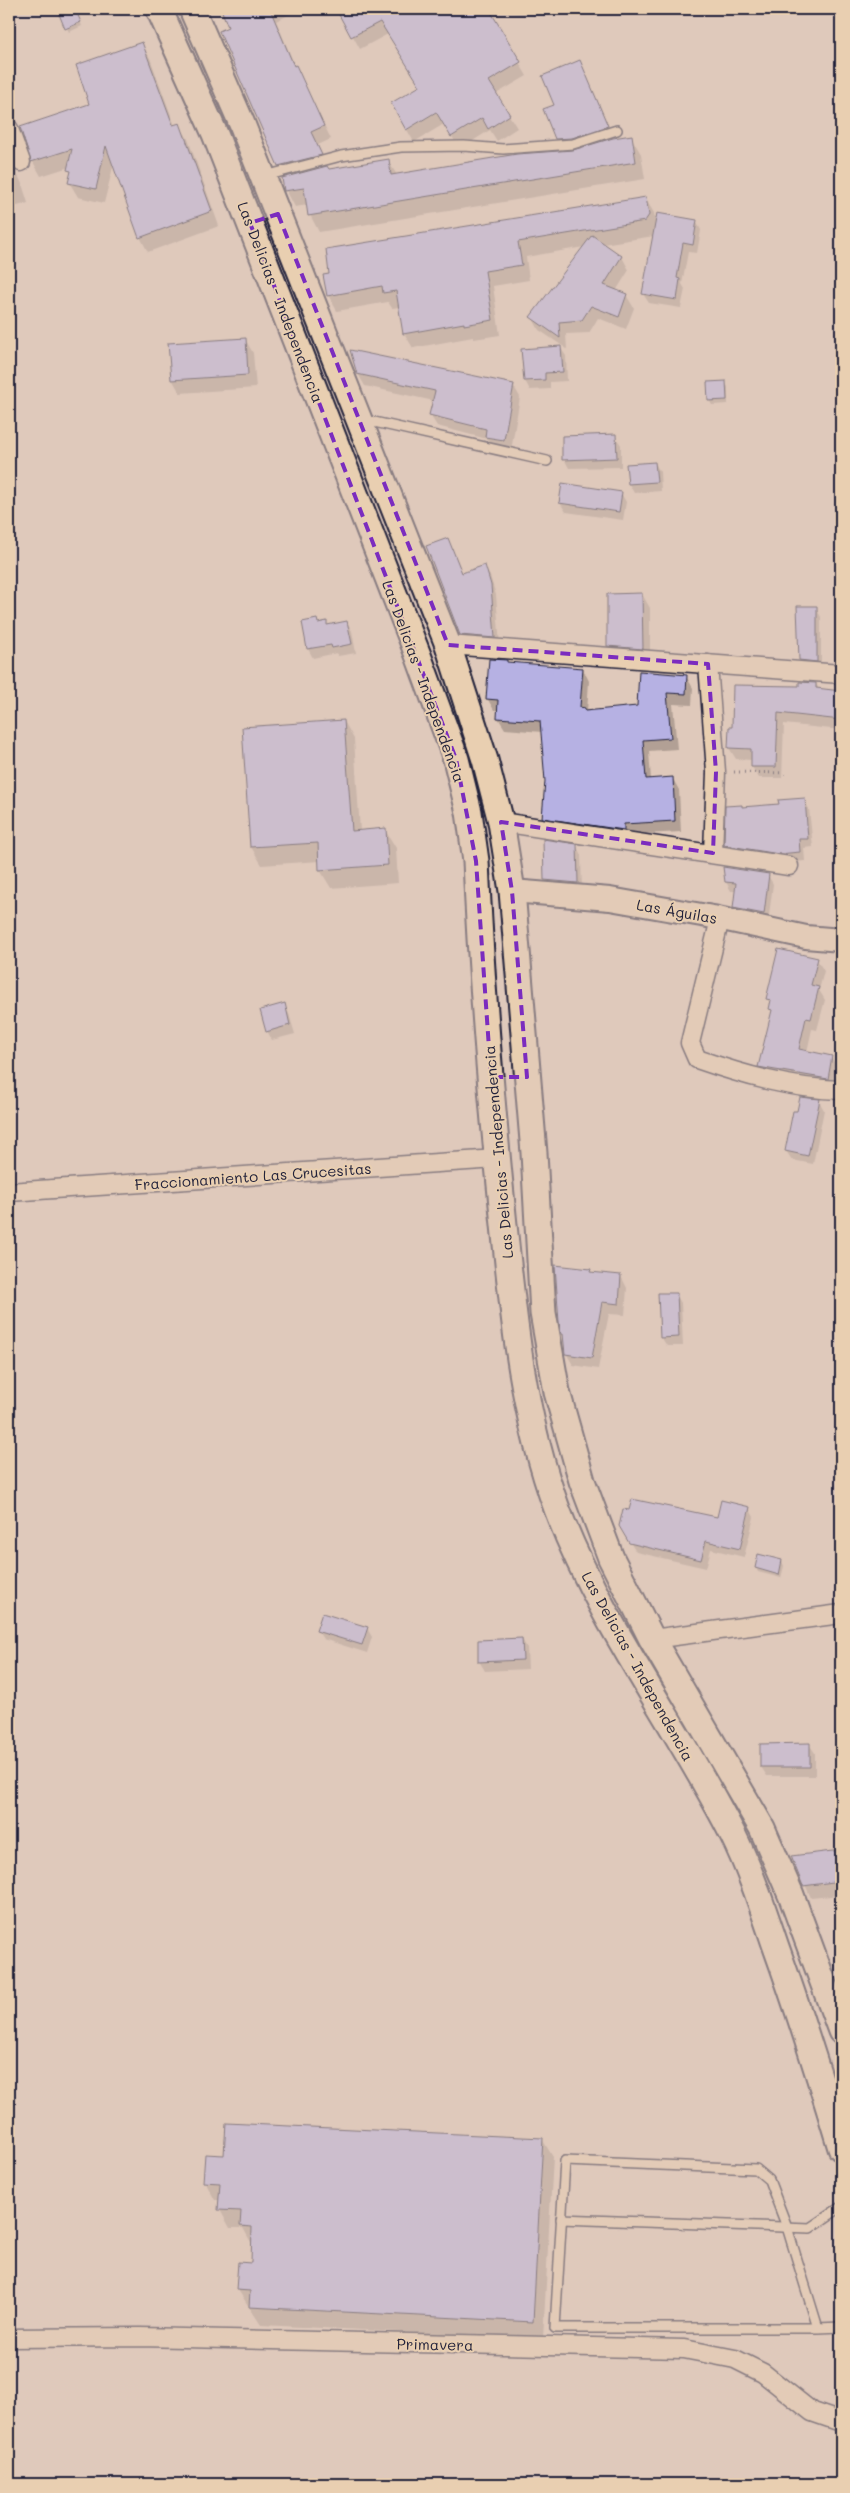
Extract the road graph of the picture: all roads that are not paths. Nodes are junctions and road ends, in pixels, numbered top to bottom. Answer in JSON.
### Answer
{"nodes":[{"id":1,"x":159,"y":9,"type":"edge"},
{"id":2,"x":192,"y":9,"type":"edge"},
{"id":3,"x":9,"y":129,"type":"edge"},
{"id":4,"x":617,"y":130,"type":"dead end"},
{"id":5,"x":21,"y":162,"type":"dead end"},
{"id":6,"x":263,"y":177,"type":"junction"},
{"id":7,"x":278,"y":214,"type":"junction"},
{"id":8,"x":250,"y":224,"type":"junction"},
{"id":9,"x":359,"y":418,"type":"junction"},
{"id":10,"x":548,"y":461,"type":"dead end"},
{"id":11,"x":448,"y":645,"type":"junction"},
{"id":12,"x":708,"y":664,"type":"junction"},
{"id":13,"x":841,"y":674,"type":"edge"},
{"id":14,"x":500,"y":822,"type":"junction"},
{"id":15,"x":713,"y":853,"type":"junction"},
{"id":16,"x":789,"y":866,"type":"dead end"},
{"id":17,"x":512,"y":891,"type":"junction"},
{"id":18,"x":720,"y":919,"type":"junction"},
{"id":19,"x":841,"y":940,"type":"edge"},
{"id":20,"x":491,"y":1077,"type":"junction"},
{"id":21,"x":527,"y":1077,"type":"junction"},
{"id":22,"x":841,"y":1090,"type":"edge"},
{"id":23,"x":497,"y":1159,"type":"junction"},
{"id":24,"x":9,"y":1192,"type":"edge"},
{"id":25,"x":841,"y":1614,"type":"edge"},
{"id":26,"x":652,"y":1638,"type":"junction"},
{"id":27,"x":841,"y":2031,"type":"edge"},
{"id":28,"x":841,"y":2148,"type":"edge"},
{"id":29,"x":841,"y":2207,"type":"edge"},
{"id":30,"x":561,"y":2219,"type":"junction"},
{"id":31,"x":787,"y":2227,"type":"junction"},
{"id":32,"x":818,"y":2328,"type":"junction"},
{"id":33,"x":841,"y":2328,"type":"edge"},
{"id":34,"x":9,"y":2338,"type":"edge"},
{"id":35,"x":841,"y":2422,"type":"edge"}],
"edges":[{"from":1,"to":8,"type":"main road","name":"Las Delicias - Independencia"},
{"from":2,"to":6,"type":"main road","name":"Las Delicias - Independencia"},
{"from":3,"to":5,"type":"street"},
{"from":4,"to":6,"type":"lane"},
{"from":6,"to":7,"type":"main road","name":"Las Delicias - Independencia"},
{"from":7,"to":8,"type":"main road"},
{"from":7,"to":9,"type":"main road","name":"Las Delicias - Independencia"},
{"from":8,"to":20,"type":"main road","name":"Las Delicias - Independencia"},
{"from":9,"to":10,"type":"lane"},
{"from":9,"to":11,"type":"main road","name":"Las Delicias - Independencia"},
{"from":11,"to":12,"type":"street"},
{"from":11,"to":14,"type":"main road","name":"Las Delicias - Independencia"},
{"from":12,"to":13,"type":"street"},
{"from":12,"to":15,"type":"street"},
{"from":14,"to":15,"type":"street"},
{"from":14,"to":17,"type":"main road","name":"Las Delicias - Independencia"},
{"from":15,"to":16,"type":"street"},
{"from":17,"to":18,"type":"street","name":"Las Águilas"},
{"from":17,"to":21,"type":"main road","name":"Las Delicias - Independencia"},
{"from":18,"to":19,"type":"street","name":"Las Águilas"},
{"from":18,"to":22,"type":"street"},
{"from":20,"to":21,"type":"main road"},
{"from":20,"to":23,"type":"main road","name":"Las Delicias - Independencia"},
{"from":21,"to":26,"type":"main road","name":"Las Delicias - Independencia"},
{"from":23,"to":24,"type":"street","name":"Fraccionamiento Las Crucesitas"},
{"from":23,"to":28,"type":"main road","name":"Las Delicias - Independencia"},
{"from":25,"to":26,"type":"street"},
{"from":26,"to":27,"type":"main road","name":"Las Delicias - Independencia"},
{"from":29,"to":31,"type":"lane"},
{"from":30,"to":31,"type":"lane"},
{"from":30,"to":31,"type":"lane"},
{"from":30,"to":32,"type":"lane"},
{"from":31,"to":32,"type":"lane"},
{"from":32,"to":33,"type":"lane"},
{"from":34,"to":35,"type":"street","name":"Primavera"}]}
